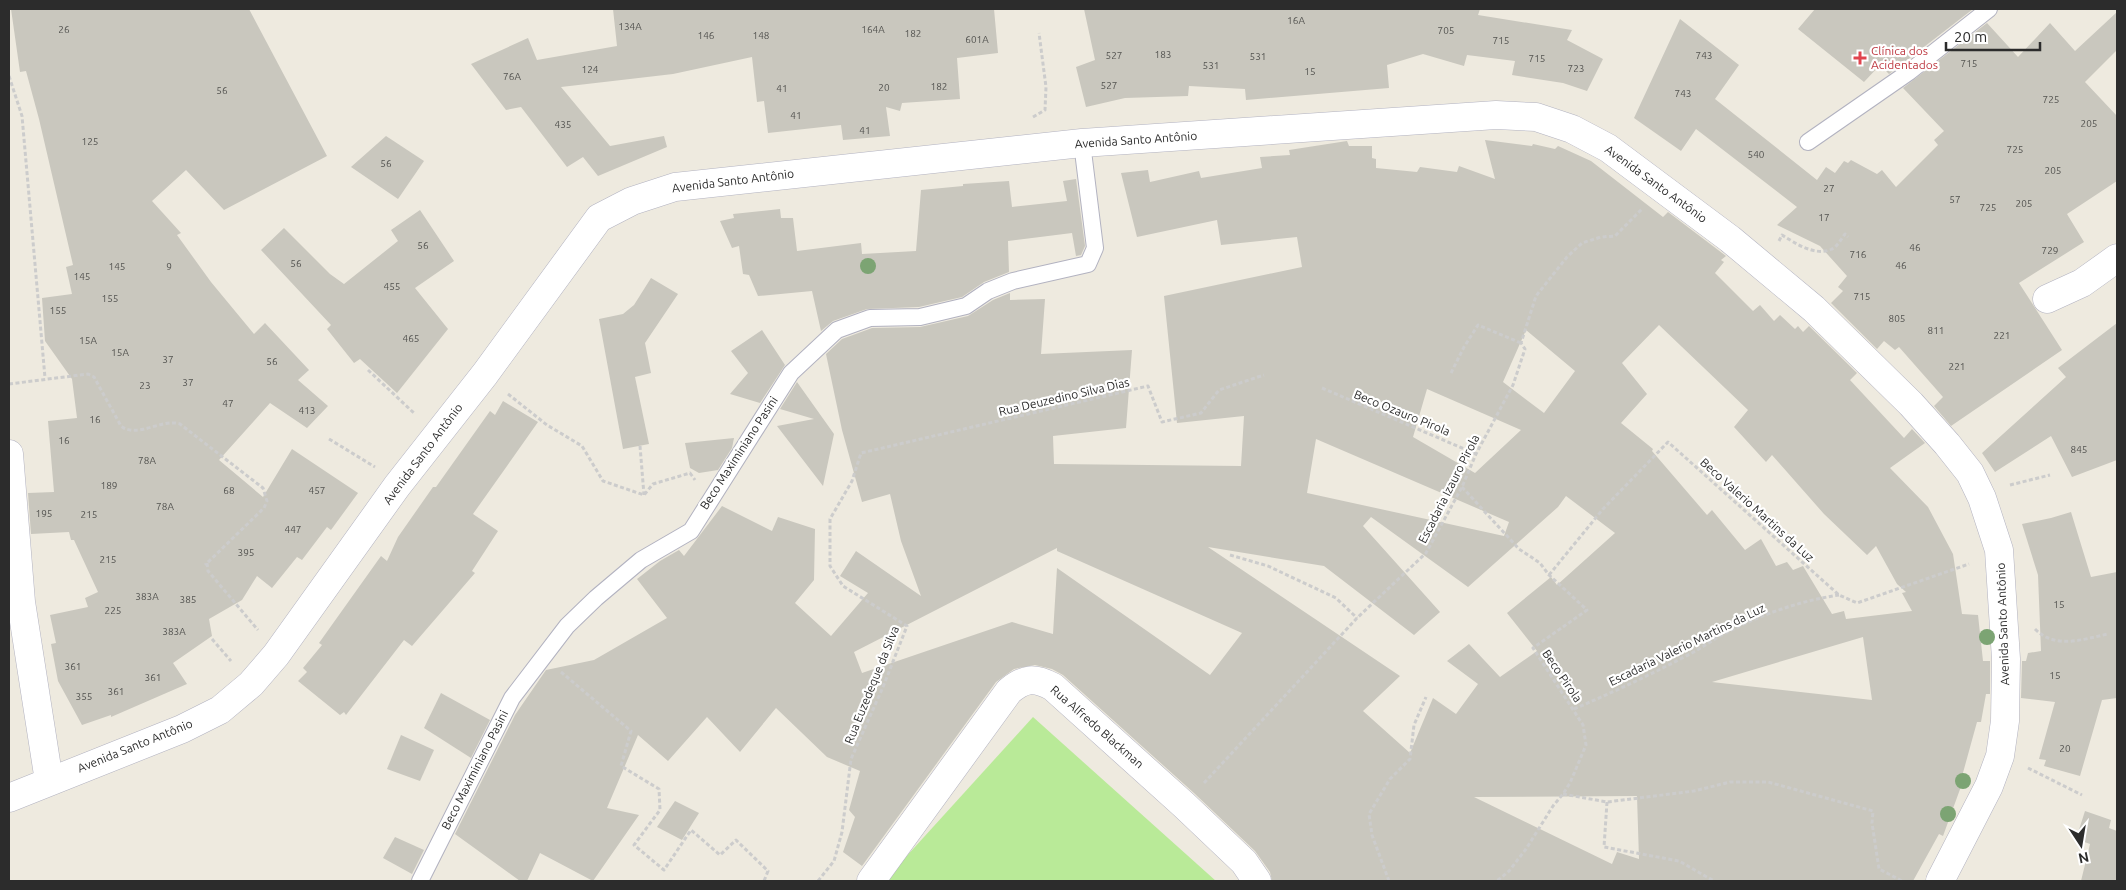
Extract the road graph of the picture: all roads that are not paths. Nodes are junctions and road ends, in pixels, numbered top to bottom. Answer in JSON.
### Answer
{"nodes":[{"id":1,"x":1989,"y":9,"type":"edge"},
{"id":2,"x":1808,"y":142,"type":"dead end"},
{"id":3,"x":1082,"y":143,"type":"junction"},
{"id":4,"x":2117,"y":258,"type":"edge"},
{"id":5,"x":2047,"y":299,"type":"dead end"},
{"id":6,"x":9,"y":454,"type":"edge"},
{"id":7,"x":49,"y":781,"type":"junction"},
{"id":8,"x":9,"y":798,"type":"edge"},
{"id":9,"x":420,"y":881,"type":"edge"},
{"id":10,"x":871,"y":881,"type":"edge"},
{"id":11,"x":1257,"y":881,"type":"edge"},
{"id":12,"x":1940,"y":881,"type":"edge"}],
"edges":[{"from":1,"to":2,"type":"lane"},
{"from":3,"to":7,"type":"street","name":"Avenida Santo Antônio"},
{"from":3,"to":9,"type":"lane","name":"Beco Maximiniano Pasini"},
{"from":3,"to":12,"type":"street","name":"Avenida Santo Antônio"},
{"from":4,"to":5,"type":"street"},
{"from":6,"to":7,"type":"street"},
{"from":7,"to":8,"type":"street","name":"Avenida Santo Antônio"},
{"from":10,"to":11,"type":"street","name":"Rua Alfredo Blackman"}]}
